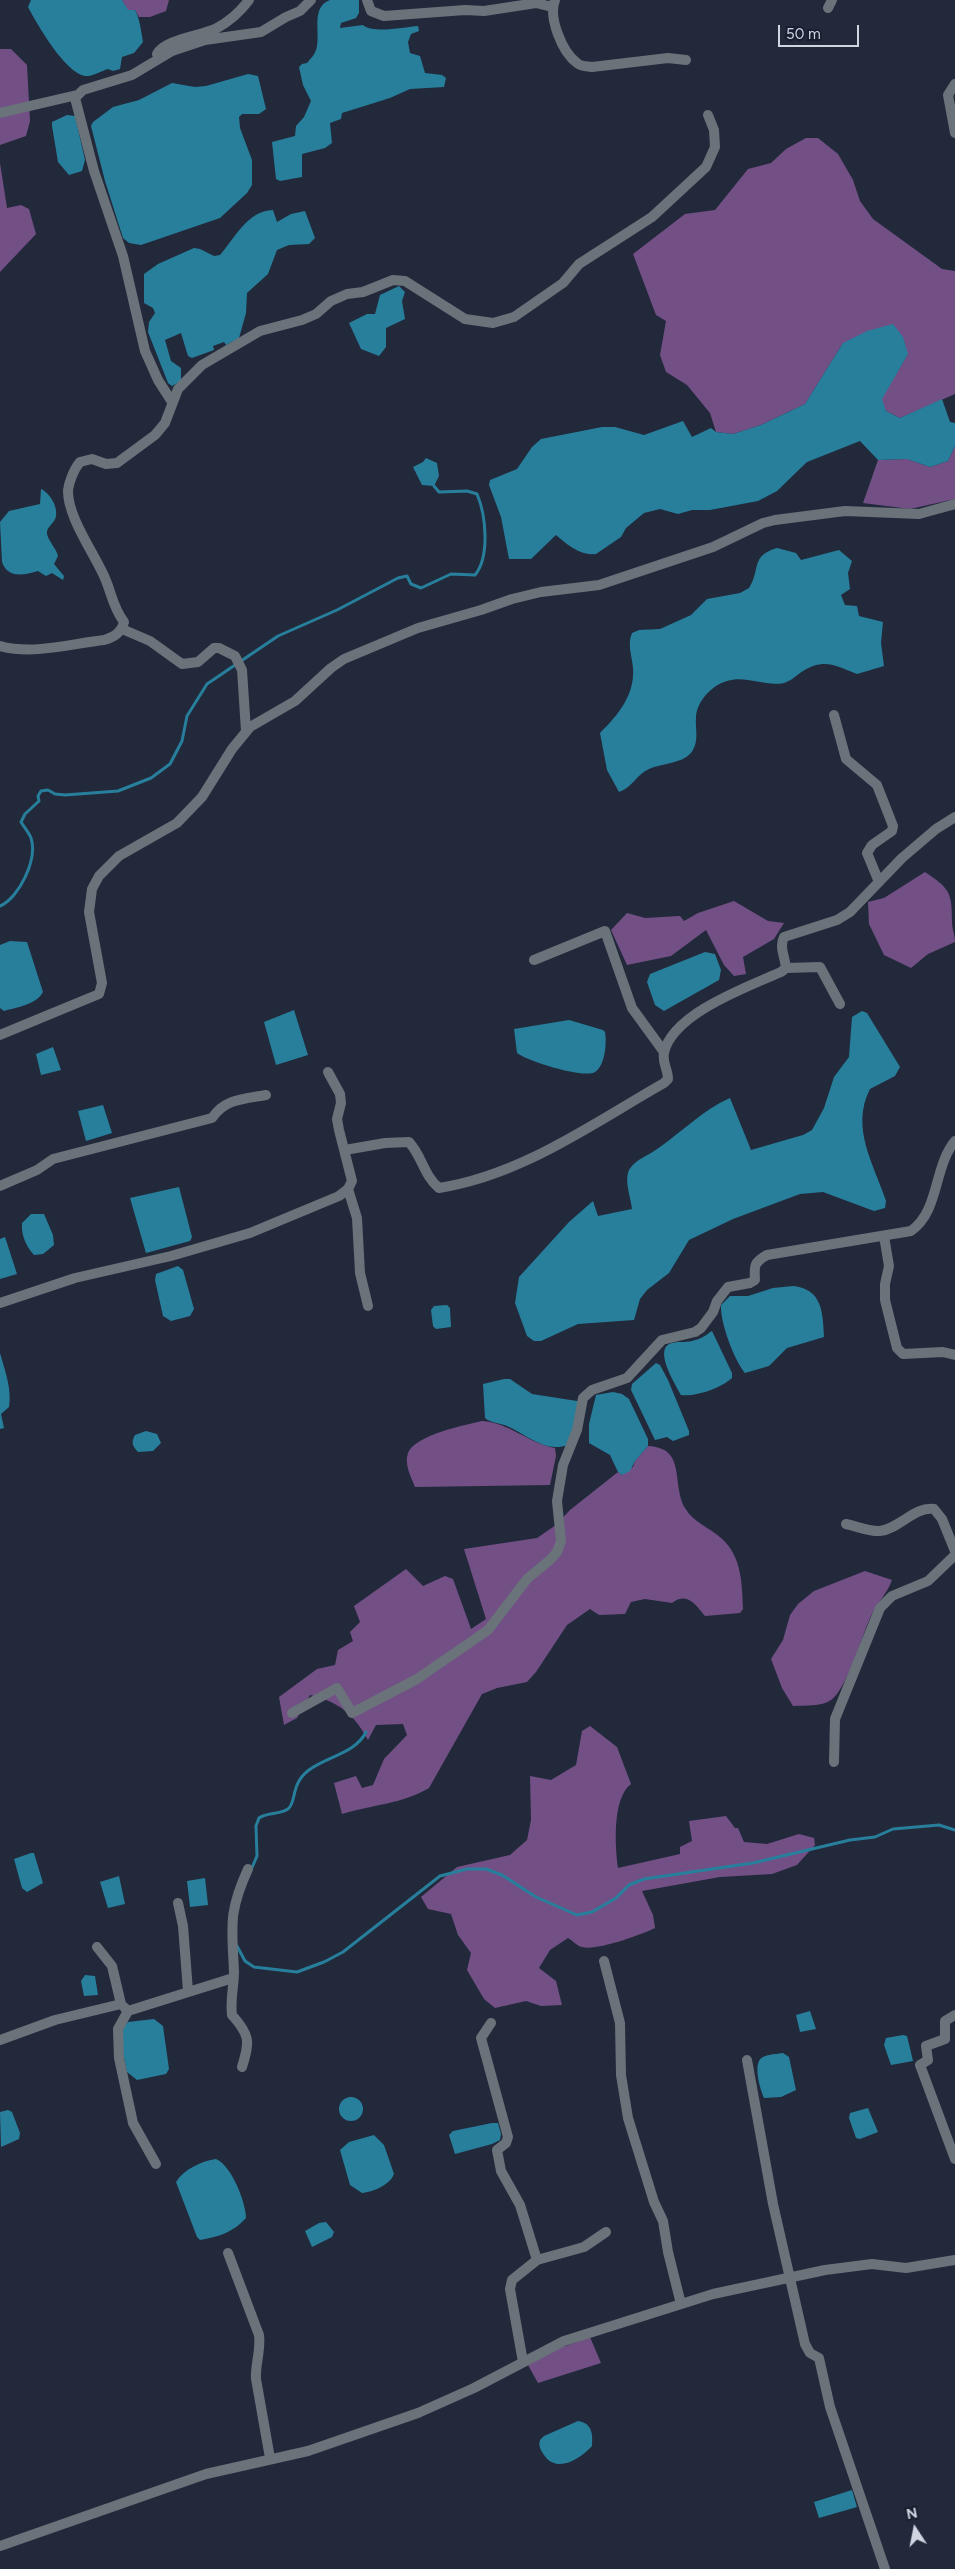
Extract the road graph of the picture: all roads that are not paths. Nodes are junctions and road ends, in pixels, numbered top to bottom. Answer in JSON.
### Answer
{"nodes":[{"id":1,"x":249,"y":0,"type":"edge"},
{"id":2,"x":311,"y":0,"type":"edge"},
{"id":3,"x":367,"y":0,"type":"edge"},
{"id":4,"x":554,"y":4,"type":"edge"},
{"id":5,"x":686,"y":60,"type":"dead end"},
{"id":6,"x":153,"y":61,"type":"junction"},
{"id":7,"x":955,"y":84,"type":"edge"},
{"id":8,"x":77,"y":95,"type":"junction"},
{"id":9,"x":0,"y":113,"type":"edge"},
{"id":10,"x":708,"y":115,"type":"dead end"},
{"id":11,"x":955,"y":133,"type":"edge"},
{"id":12,"x":172,"y":402,"type":"junction"},
{"id":13,"x":955,"y":504,"type":"edge"},
{"id":14,"x":122,"y":629,"type":"junction"},
{"id":15,"x":0,"y":646,"type":"edge"},
{"id":16,"x":834,"y":715,"type":"dead end"},
{"id":17,"x":246,"y":731,"type":"junction"},
{"id":18,"x":955,"y":817,"type":"edge"},
{"id":19,"x":879,"y":882,"type":"junction"},
{"id":20,"x":534,"y":960,"type":"dead end"},
{"id":21,"x":786,"y":968,"type":"junction"},
{"id":22,"x":840,"y":1004,"type":"dead end"},
{"id":23,"x":0,"y":1035,"type":"edge"},
{"id":24,"x":664,"y":1052,"type":"junction"},
{"id":25,"x":328,"y":1072,"type":"dead end"},
{"id":26,"x":266,"y":1095,"type":"dead end"},
{"id":27,"x":955,"y":1141,"type":"edge"},
{"id":28,"x":345,"y":1150,"type":"junction"},
{"id":29,"x":0,"y":1186,"type":"edge"},
{"id":30,"x":348,"y":1189,"type":"junction"},
{"id":31,"x":884,"y":1236,"type":"junction"},
{"id":32,"x":0,"y":1303,"type":"edge"},
{"id":33,"x":368,"y":1306,"type":"dead end"},
{"id":34,"x":955,"y":1354,"type":"edge"},
{"id":35,"x":846,"y":1524,"type":"dead end"},
{"id":36,"x":955,"y":1551,"type":"edge"},
{"id":37,"x":955,"y":1556,"type":"edge"},
{"id":38,"x":292,"y":1713,"type":"dead end"},
{"id":39,"x":834,"y":1762,"type":"dead end"},
{"id":40,"x":248,"y":1869,"type":"dead end"},
{"id":41,"x":178,"y":1903,"type":"dead end"},
{"id":42,"x":97,"y":1947,"type":"dead end"},
{"id":43,"x":604,"y":1961,"type":"dead end"},
{"id":44,"x":233,"y":1978,"type":"junction"},
{"id":45,"x":188,"y":1991,"type":"junction"},
{"id":46,"x":124,"y":2007,"type":"junction"},
{"id":47,"x":955,"y":2015,"type":"edge"},
{"id":48,"x":491,"y":2023,"type":"dead end"},
{"id":49,"x":0,"y":2040,"type":"edge"},
{"id":50,"x":747,"y":2060,"type":"dead end"},
{"id":51,"x":242,"y":2066,"type":"dead end"},
{"id":52,"x":955,"y":2159,"type":"edge"},
{"id":53,"x":156,"y":2164,"type":"dead end"},
{"id":54,"x":606,"y":2232,"type":"dead end"},
{"id":55,"x":228,"y":2253,"type":"dead end"},
{"id":56,"x":536,"y":2260,"type":"junction"},
{"id":57,"x":955,"y":2260,"type":"edge"},
{"id":58,"x":790,"y":2277,"type":"junction"},
{"id":59,"x":681,"y":2304,"type":"junction"},
{"id":60,"x":523,"y":2362,"type":"junction"},
{"id":61,"x":270,"y":2458,"type":"junction"},
{"id":62,"x":0,"y":2546,"type":"edge"},
{"id":63,"x":886,"y":2569,"type":"edge"}],
"edges":[{"from":1,"to":6,"type":"street"},
{"from":2,"to":6,"type":"street"},
{"from":3,"to":4,"type":"street"},
{"from":4,"to":5,"type":"street"},
{"from":6,"to":8,"type":"street"},
{"from":7,"to":11,"type":"street"},
{"from":8,"to":9,"type":"street"},
{"from":8,"to":12,"type":"street"},
{"from":10,"to":12,"type":"street"},
{"from":12,"to":14,"type":"street"},
{"from":13,"to":17,"type":"street"},
{"from":14,"to":15,"type":"street"},
{"from":14,"to":17,"type":"street"},
{"from":16,"to":19,"type":"street"},
{"from":17,"to":23,"type":"street"},
{"from":18,"to":19,"type":"street"},
{"from":19,"to":21,"type":"street"},
{"from":20,"to":24,"type":"street"},
{"from":21,"to":22,"type":"street"},
{"from":21,"to":24,"type":"street"},
{"from":24,"to":28,"type":"street"},
{"from":25,"to":28,"type":"street"},
{"from":26,"to":29,"type":"street"},
{"from":27,"to":31,"type":"street"},
{"from":28,"to":30,"type":"street"},
{"from":30,"to":32,"type":"street"},
{"from":30,"to":33,"type":"street"},
{"from":31,"to":34,"type":"street"},
{"from":31,"to":38,"type":"street"},
{"from":35,"to":36,"type":"street"},
{"from":37,"to":39,"type":"street"},
{"from":40,"to":44,"type":"street"},
{"from":41,"to":45,"type":"street"},
{"from":42,"to":46,"type":"street"},
{"from":43,"to":59,"type":"street"},
{"from":44,"to":45,"type":"street"},
{"from":44,"to":51,"type":"street"},
{"from":45,"to":46,"type":"street"},
{"from":46,"to":49,"type":"street"},
{"from":46,"to":53,"type":"street"},
{"from":47,"to":52,"type":"street"},
{"from":48,"to":56,"type":"street"},
{"from":50,"to":58,"type":"street"},
{"from":54,"to":56,"type":"street"},
{"from":55,"to":61,"type":"street"},
{"from":56,"to":60,"type":"street"},
{"from":57,"to":58,"type":"street"},
{"from":58,"to":59,"type":"street"},
{"from":58,"to":63,"type":"street"},
{"from":59,"to":60,"type":"street"},
{"from":60,"to":61,"type":"street"},
{"from":61,"to":62,"type":"street"}]}
